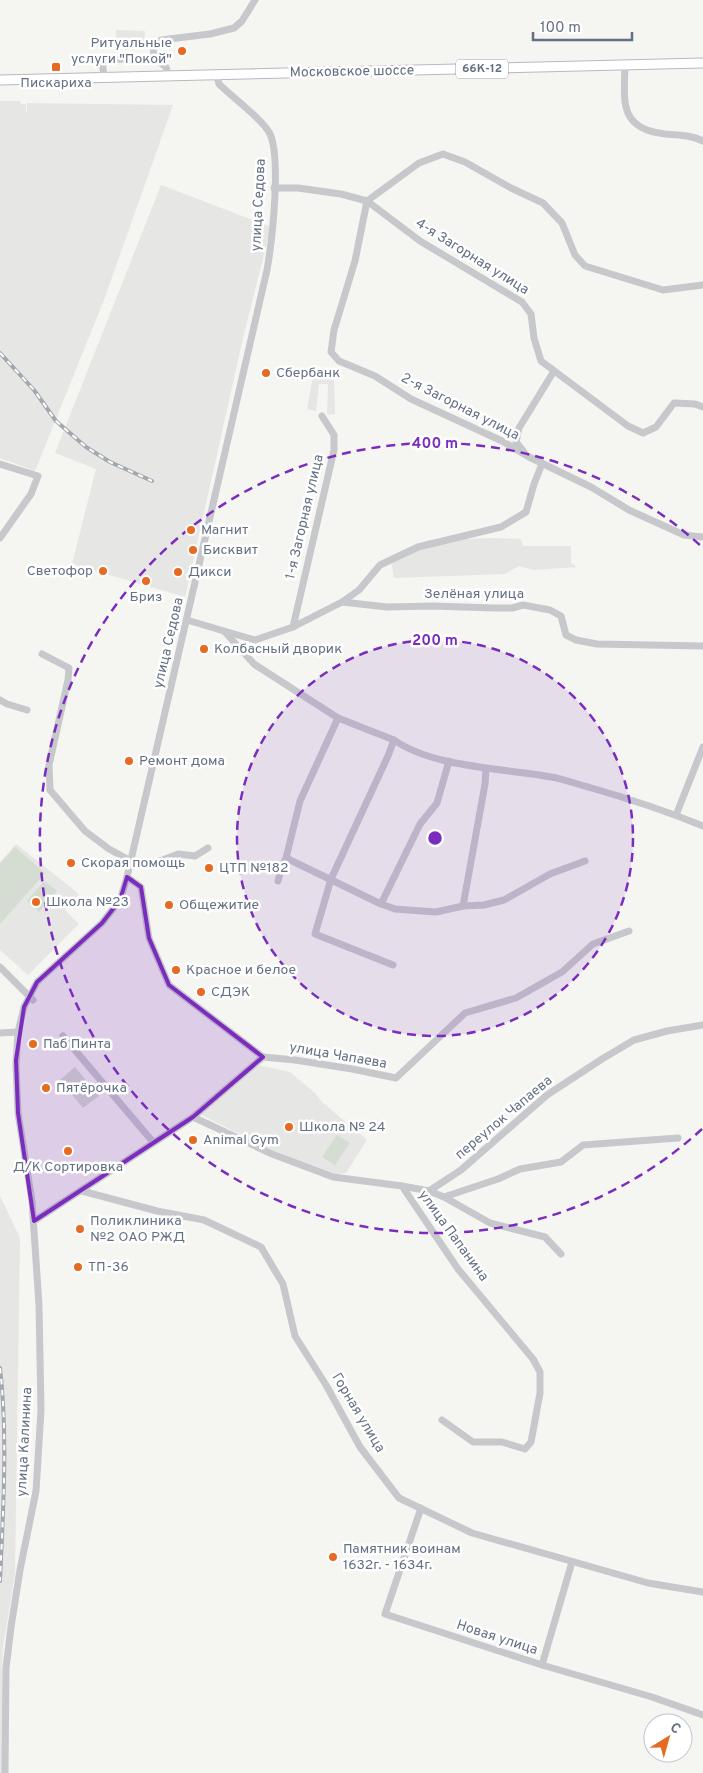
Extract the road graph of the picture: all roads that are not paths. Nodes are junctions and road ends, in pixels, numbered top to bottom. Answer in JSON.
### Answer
{"nodes":[{"id":1,"x":254,"y":0,"type":"edge"},
{"id":2,"x":154,"y":58,"type":"junction"},
{"id":3,"x":703,"y":63,"type":"edge"},
{"id":4,"x":625,"y":65,"type":"junction"},
{"id":5,"x":217,"y":76,"type":"junction"},
{"id":6,"x":169,"y":77,"type":"junction"},
{"id":7,"x":104,"y":78,"type":"junction"},
{"id":8,"x":0,"y":80,"type":"edge"},
{"id":9,"x":703,"y":140,"type":"edge"},
{"id":10,"x":274,"y":188,"type":"junction"},
{"id":11,"x":367,"y":201,"type":"junction"},
{"id":12,"x":703,"y":285,"type":"edge"},
{"id":13,"x":554,"y":371,"type":"junction"},
{"id":14,"x":703,"y":406,"type":"edge"},
{"id":15,"x":322,"y":416,"type":"dead end"},
{"id":16,"x":528,"y":457,"type":"junction"},
{"id":17,"x":0,"y":464,"type":"edge"},
{"id":18,"x":542,"y":464,"type":"junction"},
{"id":19,"x":703,"y":537,"type":"edge"},
{"id":20,"x":0,"y":538,"type":"edge"},
{"id":21,"x":342,"y":602,"type":"junction"},
{"id":22,"x":187,"y":620,"type":"junction"},
{"id":23,"x":293,"y":627,"type":"junction"},
{"id":24,"x":224,"y":631,"type":"junction"},
{"id":25,"x":703,"y":646,"type":"edge"},
{"id":26,"x":42,"y":654,"type":"dead end"},
{"id":27,"x":0,"y":700,"type":"edge"},
{"id":28,"x":27,"y":710,"type":"dead end"},
{"id":29,"x":338,"y":718,"type":"junction"},
{"id":30,"x":394,"y":740,"type":"junction"},
{"id":31,"x":703,"y":747,"type":"edge"},
{"id":32,"x":449,"y":761,"type":"junction"},
{"id":33,"x":486,"y":769,"type":"junction"},
{"id":34,"x":676,"y":815,"type":"junction"},
{"id":35,"x":703,"y":826,"type":"edge"},
{"id":36,"x":208,"y":848,"type":"dead end"},
{"id":37,"x":286,"y":858,"type":"junction"},
{"id":38,"x":131,"y":861,"type":"junction"},
{"id":39,"x":584,"y":861,"type":"dead end"},
{"id":40,"x":127,"y":878,"type":"junction"},
{"id":41,"x":331,"y":879,"type":"junction"},
{"id":42,"x":278,"y":882,"type":"dead end"},
{"id":43,"x":381,"y":904,"type":"junction"},
{"id":44,"x":463,"y":906,"type":"junction"},
{"id":45,"x":629,"y":931,"type":"dead end"},
{"id":46,"x":393,"y":965,"type":"dead end"},
{"id":47,"x":0,"y":967,"type":"edge"},
{"id":48,"x":31,"y":998,"type":"junction"},
{"id":49,"x":703,"y":1024,"type":"edge"},
{"id":50,"x":18,"y":1032,"type":"junction"},
{"id":51,"x":0,"y":1034,"type":"edge"},
{"id":52,"x":63,"y":1036,"type":"dead end"},
{"id":53,"x":263,"y":1057,"type":"junction"},
{"id":54,"x":193,"y":1117,"type":"junction"},
{"id":55,"x":678,"y":1138,"type":"dead end"},
{"id":56,"x":153,"y":1142,"type":"junction"},
{"id":57,"x":402,"y":1186,"type":"junction"},
{"id":58,"x":82,"y":1191,"type":"junction"},
{"id":59,"x":430,"y":1191,"type":"junction"},
{"id":60,"x":444,"y":1197,"type":"junction"},
{"id":61,"x":32,"y":1201,"type":"joint"},
{"id":62,"x":34,"y":1221,"type":"junction"},
{"id":63,"x":561,"y":1254,"type":"dead end"},
{"id":64,"x":442,"y":1420,"type":"dead end"},
{"id":65,"x":420,"y":1511,"type":"junction"},
{"id":66,"x":572,"y":1562,"type":"junction"},
{"id":67,"x":703,"y":1592,"type":"edge"},
{"id":68,"x":542,"y":1665,"type":"junction"},
{"id":69,"x":703,"y":1715,"type":"edge"},
{"id":70,"x":5,"y":1773,"type":"edge"}],
"edges":[{"from":1,"to":2,"type":"street"},
{"from":2,"to":6,"type":"street"},
{"from":2,"to":7,"type":"street"},
{"from":3,"to":4,"type":"main road","name":"Московское шоссе","number":"66К-12"},
{"from":4,"to":5,"type":"main road","name":"Московское шоссе","number":"66К-12"},
{"from":4,"to":9,"type":"street"},
{"from":5,"to":6,"type":"main road","name":"Московское шоссе","number":"66К-12"},
{"from":5,"to":10,"type":"street","name":"улица Седова"},
{"from":6,"to":7,"type":"main road","name":"Московское шоссе","number":"66К-12"},
{"from":7,"to":8,"type":"main road","name":"Московское шоссе","number":"66К-12"},
{"from":10,"to":11,"type":"street","name":"4-я Загорная улица"},
{"from":10,"to":22,"type":"street","name":"улица Седова"},
{"from":11,"to":12,"type":"street"},
{"from":11,"to":13,"type":"street","name":"4-я Загорная улица"},
{"from":11,"to":16,"type":"street","name":"2-я Загорная улица"},
{"from":13,"to":14,"type":"street","name":"4-я Загорная улица"},
{"from":13,"to":16,"type":"street"},
{"from":15,"to":23,"type":"street","name":"1-я Загорная улица"},
{"from":16,"to":18,"type":"street","name":"2-я Загорная улица"},
{"from":17,"to":20,"type":"street"},
{"from":18,"to":19,"type":"street","name":"2-я Загорная улица"},
{"from":18,"to":21,"type":"street"},
{"from":21,"to":23,"type":"street"},
{"from":21,"to":25,"type":"street","name":"Зелёная улица"},
{"from":22,"to":24,"type":"street"},
{"from":22,"to":38,"type":"street","name":"улица Седова"},
{"from":23,"to":24,"type":"street"},
{"from":24,"to":29,"type":"street"},
{"from":26,"to":38,"type":"street"},
{"from":27,"to":28,"type":"street"},
{"from":29,"to":30,"type":"street"},
{"from":29,"to":37,"type":"street"},
{"from":30,"to":32,"type":"street"},
{"from":30,"to":41,"type":"street"},
{"from":31,"to":34,"type":"street"},
{"from":32,"to":33,"type":"street"},
{"from":32,"to":43,"type":"street"},
{"from":33,"to":34,"type":"street"},
{"from":33,"to":44,"type":"street"},
{"from":34,"to":35,"type":"street"},
{"from":36,"to":38,"type":"street"},
{"from":37,"to":41,"type":"street"},
{"from":37,"to":42,"type":"street"},
{"from":38,"to":40,"type":"street","name":"улица Седова"},
{"from":39,"to":44,"type":"street"},
{"from":40,"to":48,"type":"street","name":"улица Седова"},
{"from":40,"to":53,"type":"street"},
{"from":41,"to":43,"type":"street"},
{"from":41,"to":46,"type":"street"},
{"from":43,"to":44,"type":"street"},
{"from":45,"to":53,"type":"street","name":"улица Чапаева"},
{"from":47,"to":48,"type":"street"},
{"from":48,"to":50,"type":"street","name":"улица Седова"},
{"from":49,"to":59,"type":"street","name":"переулок Чапаева"},
{"from":50,"to":51,"type":"street"},
{"from":50,"to":61,"type":"street","name":"улица Седова"},
{"from":52,"to":56,"type":"street"},
{"from":53,"to":54,"type":"street"},
{"from":54,"to":56,"type":"street"},
{"from":54,"to":57,"type":"street","name":"улица Папанина"},
{"from":55,"to":60,"type":"street"},
{"from":56,"to":58,"type":"street"},
{"from":57,"to":59,"type":"street"},
{"from":57,"to":64,"type":"street","name":"улица Папанина"},
{"from":58,"to":62,"type":"street"},
{"from":58,"to":65,"type":"street","name":"Горная улица"},
{"from":59,"to":60,"type":"street"},
{"from":60,"to":63,"type":"street"},
{"from":61,"to":62,"type":"street","name":"улица Калинина"},
{"from":62,"to":70,"type":"street","name":"улица Калинина"},
{"from":65,"to":66,"type":"street","name":"Горная улица"},
{"from":65,"to":68,"type":"street","name":"Новая улица"},
{"from":66,"to":67,"type":"street","name":"Горная улица"},
{"from":66,"to":68,"type":"street"},
{"from":68,"to":69,"type":"street","name":"Новая улица"}]}
